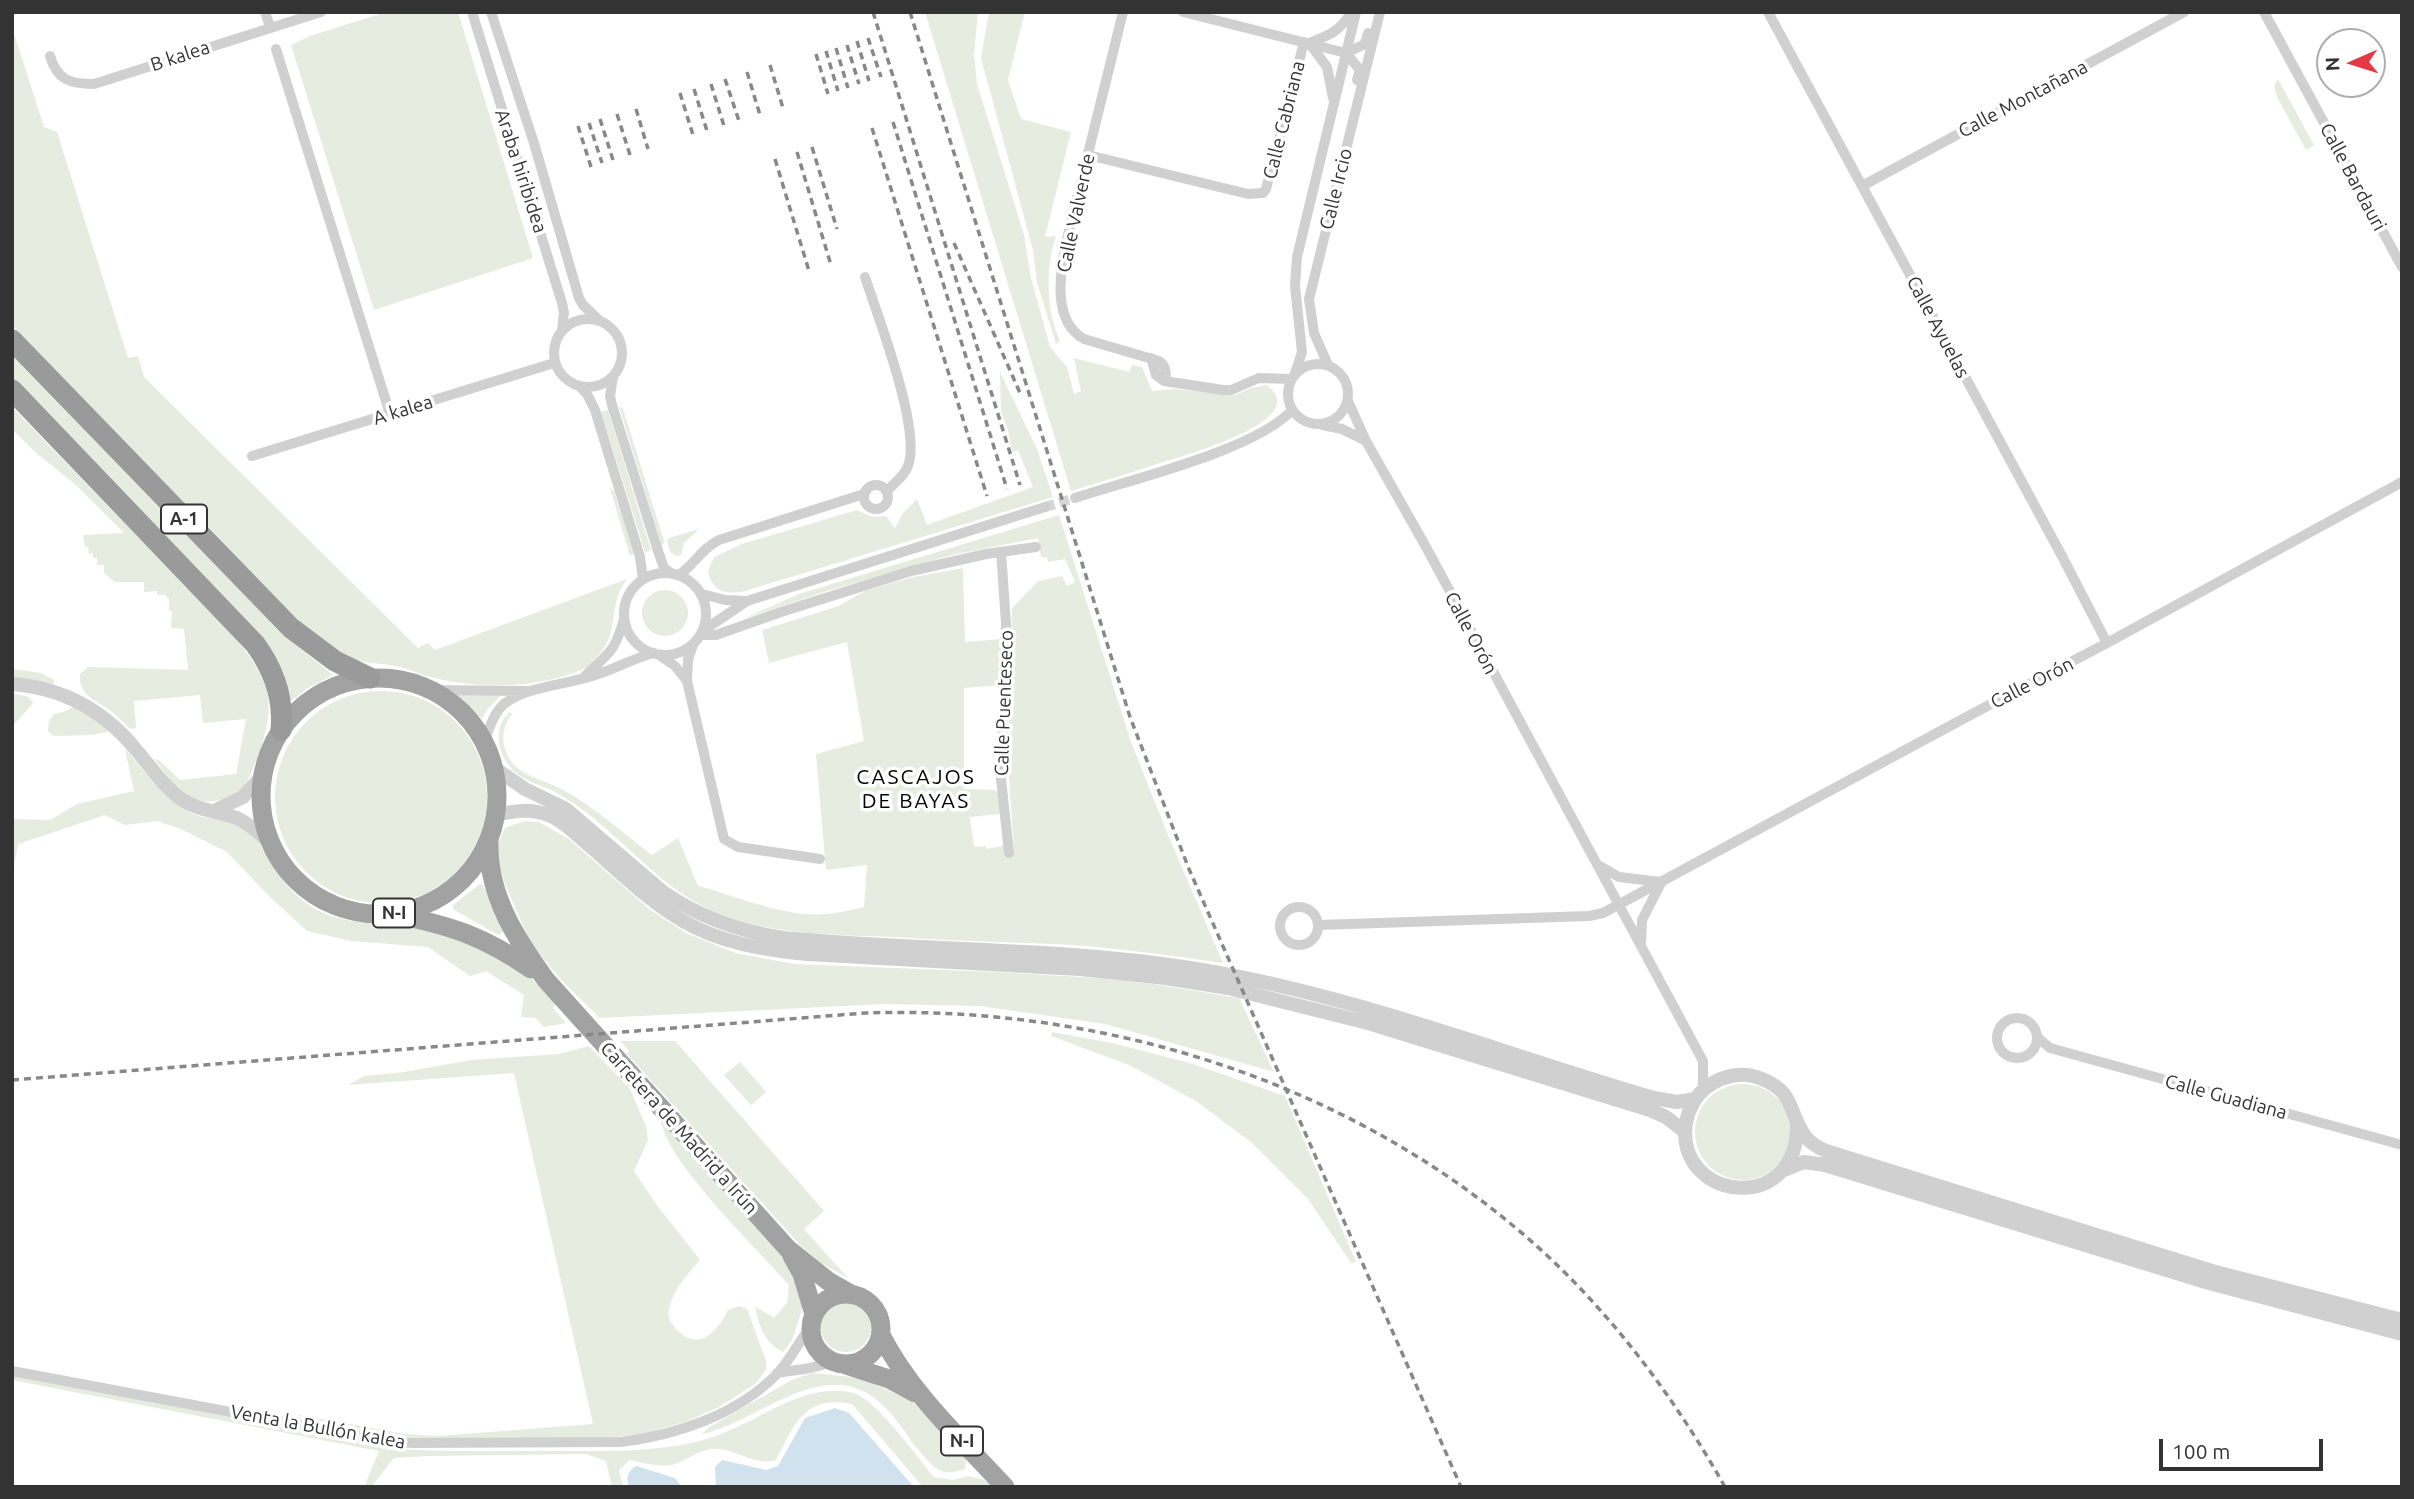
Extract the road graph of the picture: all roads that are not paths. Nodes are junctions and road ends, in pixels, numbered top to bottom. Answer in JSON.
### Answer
{"nodes":[{"id":1,"x":265,"y":12,"type":"edge"},
{"id":2,"x":321,"y":12,"type":"edge"},
{"id":3,"x":472,"y":12,"type":"edge"},
{"id":4,"x":491,"y":12,"type":"edge"},
{"id":5,"x":1123,"y":12,"type":"edge"},
{"id":6,"x":1182,"y":12,"type":"edge"},
{"id":7,"x":1353,"y":12,"type":"edge"},
{"id":8,"x":1373,"y":12,"type":"edge"},
{"id":9,"x":1380,"y":12,"type":"edge"},
{"id":10,"x":1768,"y":12,"type":"edge"},
{"id":11,"x":2184,"y":12,"type":"edge"},
{"id":12,"x":2264,"y":12,"type":"edge"},
{"id":13,"x":270,"y":27,"type":"junction"},
{"id":14,"x":1306,"y":43,"type":"junction"},
{"id":15,"x":276,"y":49,"type":"dead end"},
{"id":16,"x":1346,"y":53,"type":"junction"},
{"id":17,"x":50,"y":57,"type":"dead end"},
{"id":18,"x":1334,"y":102,"type":"junction"},
{"id":19,"x":1352,"y":124,"type":"junction"},
{"id":20,"x":1088,"y":155,"type":"junction"},
{"id":21,"x":1862,"y":186,"type":"junction"},
{"id":22,"x":2402,"y":267,"type":"edge"},
{"id":23,"x":865,"y":277,"type":"dead end"},
{"id":24,"x":600,"y":321,"type":"junction"},
{"id":25,"x":562,"y":330,"type":"junction"},
{"id":26,"x":12,"y":340,"type":"edge"},
{"id":27,"x":554,"y":363,"type":"junction"},
{"id":28,"x":1328,"y":365,"type":"junction"},
{"id":29,"x":1293,"y":376,"type":"junction"},
{"id":30,"x":613,"y":377,"type":"junction"},
{"id":31,"x":581,"y":388,"type":"junction"},
{"id":32,"x":12,"y":390,"type":"edge"},
{"id":33,"x":1348,"y":401,"type":"junction"},
{"id":34,"x":1292,"y":410,"type":"junction"},
{"id":35,"x":390,"y":414,"type":"junction"},
{"id":36,"x":1320,"y":425,"type":"junction"},
{"id":37,"x":1366,"y":441,"type":"junction"},
{"id":38,"x":252,"y":456,"type":"dead end"},
{"id":39,"x":2402,"y":482,"type":"edge"},
{"id":40,"x":888,"y":488,"type":"junction"},
{"id":41,"x":1075,"y":498,"type":"tunnel mouth"},
{"id":42,"x":865,"y":499,"type":"junction"},
{"id":43,"x":1045,"y":507,"type":"tunnel mouth"},
{"id":44,"x":1036,"y":547,"type":"dead end"},
{"id":45,"x":1001,"y":552,"type":"junction"},
{"id":46,"x":697,"y":559,"type":"junction"},
{"id":47,"x":675,"y":574,"type":"junction"},
{"id":48,"x":643,"y":579,"type":"junction"},
{"id":49,"x":700,"y":592,"type":"junction"},
{"id":50,"x":747,"y":601,"type":"junction"},
{"id":51,"x":624,"y":616,"type":"junction"},
{"id":52,"x":702,"y":633,"type":"junction"},
{"id":53,"x":2107,"y":643,"type":"junction"},
{"id":54,"x":693,"y":645,"type":"junction"},
{"id":55,"x":657,"y":654,"type":"junction"},
{"id":56,"x":585,"y":677,"type":"junction"},
{"id":57,"x":370,"y":678,"type":"junction"},
{"id":58,"x":687,"y":681,"type":"junction"},
{"id":59,"x":12,"y":684,"type":"edge"},
{"id":60,"x":431,"y":690,"type":"junction"},
{"id":61,"x":533,"y":691,"type":"junction"},
{"id":62,"x":282,"y":730,"type":"junction"},
{"id":63,"x":484,"y":743,"type":"junction"},
{"id":64,"x":493,"y":767,"type":"junction"},
{"id":65,"x":263,"y":775,"type":"junction"},
{"id":66,"x":214,"y":811,"type":"junction"},
{"id":67,"x":496,"y":815,"type":"junction"},
{"id":68,"x":489,"y":838,"type":"junction"},
{"id":69,"x":272,"y":844,"type":"junction"},
{"id":70,"x":1009,"y":853,"type":"dead end"},
{"id":71,"x":820,"y":859,"type":"dead end"},
{"id":72,"x":1596,"y":863,"type":"junction"},
{"id":73,"x":1661,"y":882,"type":"junction"},
{"id":74,"x":1618,"y":905,"type":"junction"},
{"id":75,"x":392,"y":914,"type":"junction"},
{"id":76,"x":1318,"y":925,"type":"dead end"},
{"id":77,"x":1641,"y":946,"type":"junction"},
{"id":78,"x":546,"y":980,"type":"junction"},
{"id":79,"x":2037,"y":1037,"type":"junction"},
{"id":80,"x":2050,"y":1048,"type":"junction"},
{"id":81,"x":2032,"y":1052,"type":"junction"},
{"id":82,"x":1703,"y":1061,"type":"junction"},
{"id":83,"x":1726,"y":1077,"type":"junction"},
{"id":84,"x":1699,"y":1094,"type":"junction"},
{"id":85,"x":1797,"y":1121,"type":"junction"},
{"id":86,"x":1685,"y":1132,"type":"junction"},
{"id":87,"x":2402,"y":1145,"type":"edge"},
{"id":88,"x":1783,"y":1170,"type":"junction"},
{"id":89,"x":788,"y":1249,"type":"junction"},
{"id":90,"x":849,"y":1293,"type":"junction"},
{"id":91,"x":812,"y":1320,"type":"junction"},
{"id":92,"x":2402,"y":1320,"type":"edge"},
{"id":93,"x":2402,"y":1334,"type":"edge"},
{"id":94,"x":881,"y":1335,"type":"junction"},
{"id":95,"x":836,"y":1362,"type":"junction"},
{"id":96,"x":12,"y":1371,"type":"edge"},
{"id":97,"x":777,"y":1373,"type":"junction"},
{"id":98,"x":919,"y":1395,"type":"junction"},
{"id":99,"x":1005,"y":1487,"type":"edge"}],
"edges":[{"from":1,"to":13,"type":"street"},
{"from":2,"to":13,"type":"street","name":"B kalea"},
{"from":3,"to":25,"type":"street","name":"Araba hiribidea"},
{"from":4,"to":24,"type":"street","name":"Araba hiribidea"},
{"from":5,"to":20,"type":"street","name":"Calle Valverde"},
{"from":6,"to":14,"type":"street"},
{"from":7,"to":14,"type":"street"},
{"from":7,"to":16,"type":"street","name":"Calle Ircio"},
{"from":8,"to":16,"type":"street"},
{"from":9,"to":19,"type":"street","name":"Calle Ircio"},
{"from":10,"to":21,"type":"street","name":"Calle Ayuelas"},
{"from":11,"to":21,"type":"street","name":"Calle Montañana"},
{"from":12,"to":22,"type":"street","name":"Calle Bardauri"},
{"from":13,"to":17,"type":"street","name":"B kalea"},
{"from":14,"to":16,"type":"street"},
{"from":14,"to":18,"type":"street"},
{"from":14,"to":20,"type":"street","name":"Calle Cabriana"},
{"from":15,"to":35,"type":"street"},
{"from":16,"to":18,"type":"street","name":"Calle Ircio"},
{"from":16,"to":19,"type":"street"},
{"from":18,"to":29,"type":"street","name":"Calle Ircio"},
{"from":19,"to":28,"type":"street","name":"Calle Ircio"},
{"from":20,"to":29,"type":"street","name":"Calle Valverde"},
{"from":21,"to":53,"type":"street","name":"Calle Ayuelas"},
{"from":23,"to":40,"type":"street"},
{"from":24,"to":25,"type":"street"},
{"from":24,"to":30,"type":"street"},
{"from":25,"to":27,"type":"street"},
{"from":26,"to":57,"type":"highway","number":"A-1"},
{"from":27,"to":31,"type":"street"},
{"from":27,"to":35,"type":"street","name":"A kalea"},
{"from":28,"to":29,"type":"street"},
{"from":28,"to":33,"type":"street"},
{"from":29,"to":34,"type":"street"},
{"from":30,"to":31,"type":"street"},
{"from":30,"to":47,"type":"street"},
{"from":31,"to":48,"type":"street"},
{"from":32,"to":62,"type":"highway","number":"A-1"},
{"from":33,"to":36,"type":"street"},
{"from":33,"to":37,"type":"street","name":"Calle Orón"},
{"from":34,"to":36,"type":"street"},
{"from":34,"to":41,"type":"street"},
{"from":35,"to":38,"type":"street","name":"A kalea"},
{"from":36,"to":37,"type":"street"},
{"from":37,"to":72,"type":"street","name":"Calle Orón"},
{"from":39,"to":53,"type":"street","name":"Calle Orón"},
{"from":40,"to":42,"type":"street"},
{"from":40,"to":42,"type":"street"},
{"from":42,"to":46,"type":"street"},
{"from":43,"to":50,"type":"street"},
{"from":44,"to":45,"type":"street"},
{"from":45,"to":52,"type":"street"},
{"from":45,"to":70,"type":"street","name":"Calle Puenteseco"},
{"from":46,"to":47,"type":"street"},
{"from":46,"to":49,"type":"street"},
{"from":47,"to":48,"type":"street"},
{"from":47,"to":49,"type":"street"},
{"from":48,"to":51,"type":"street"},
{"from":49,"to":50,"type":"street"},
{"from":49,"to":52,"type":"street"},
{"from":50,"to":52,"type":"street"},
{"from":51,"to":55,"type":"street"},
{"from":51,"to":56,"type":"street"},
{"from":52,"to":54,"type":"street"},
{"from":53,"to":73,"type":"street","name":"Calle Orón"},
{"from":54,"to":55,"type":"street"},
{"from":54,"to":58,"type":"street"},
{"from":55,"to":56,"type":"street"},
{"from":55,"to":58,"type":"street"},
{"from":56,"to":61,"type":"street"},
{"from":57,"to":60,"type":"highway","number":"N-I"},
{"from":57,"to":62,"type":"highway","number":"N-I"},
{"from":58,"to":71,"type":"street"},
{"from":59,"to":66,"type":"street"},
{"from":60,"to":61,"type":"street"},
{"from":60,"to":63,"type":"highway","number":"N-I"},
{"from":61,"to":63,"type":"street"},
{"from":62,"to":65,"type":"highway","number":"N-I"},
{"from":63,"to":64,"type":"highway","number":"N-I"},
{"from":64,"to":67,"type":"highway","number":"N-I"},
{"from":64,"to":84,"type":"street"},
{"from":65,"to":66,"type":"street"},
{"from":65,"to":69,"type":"highway","number":"N-I"},
{"from":66,"to":69,"type":"street"},
{"from":67,"to":68,"type":"highway","number":"N-I"},
{"from":67,"to":86,"type":"street"},
{"from":68,"to":75,"type":"highway","number":"N-I"},
{"from":68,"to":78,"type":"highway","number":"N-I"},
{"from":69,"to":75,"type":"highway","number":"N-I"},
{"from":72,"to":73,"type":"street"},
{"from":72,"to":74,"type":"street","name":"Calle Orón"},
{"from":73,"to":74,"type":"street","name":"Calle Orón"},
{"from":73,"to":77,"type":"street"},
{"from":74,"to":76,"type":"street","name":"Calle Orón"},
{"from":74,"to":77,"type":"street","name":"Calle Orón"},
{"from":75,"to":78,"type":"highway","number":"N-I"},
{"from":77,"to":82,"type":"street","name":"Calle Orón"},
{"from":78,"to":89,"type":"highway","name":"Carretera de Madrid a Irún","number":"N-I"},
{"from":79,"to":80,"type":"street","name":"Calle Guadiana"},
{"from":79,"to":81,"type":"street"},
{"from":79,"to":81,"type":"street"},
{"from":80,"to":81,"type":"street","name":"Calle Guadiana"},
{"from":80,"to":87,"type":"street","name":"Calle Guadiana"},
{"from":82,"to":83,"type":"street","name":"Calle Orón"},
{"from":82,"to":84,"type":"street","name":"Calle Orón"},
{"from":83,"to":84,"type":"street"},
{"from":83,"to":85,"type":"street"},
{"from":84,"to":86,"type":"street"},
{"from":85,"to":88,"type":"street"},
{"from":85,"to":92,"type":"street"},
{"from":86,"to":88,"type":"street"},
{"from":88,"to":93,"type":"street"},
{"from":89,"to":90,"type":"highway","number":"N-I"},
{"from":89,"to":91,"type":"highway","number":"N-I"},
{"from":90,"to":91,"type":"highway"},
{"from":90,"to":94,"type":"highway"},
{"from":91,"to":95,"type":"highway"},
{"from":91,"to":97,"type":"street"},
{"from":94,"to":95,"type":"highway"},
{"from":94,"to":98,"type":"highway","number":"N-I"},
{"from":95,"to":97,"type":"street"},
{"from":95,"to":98,"type":"highway","number":"N-I"},
{"from":96,"to":97,"type":"street","name":"Venta la Bullón kalea"},
{"from":98,"to":99,"type":"highway","number":"N-I"}]}
